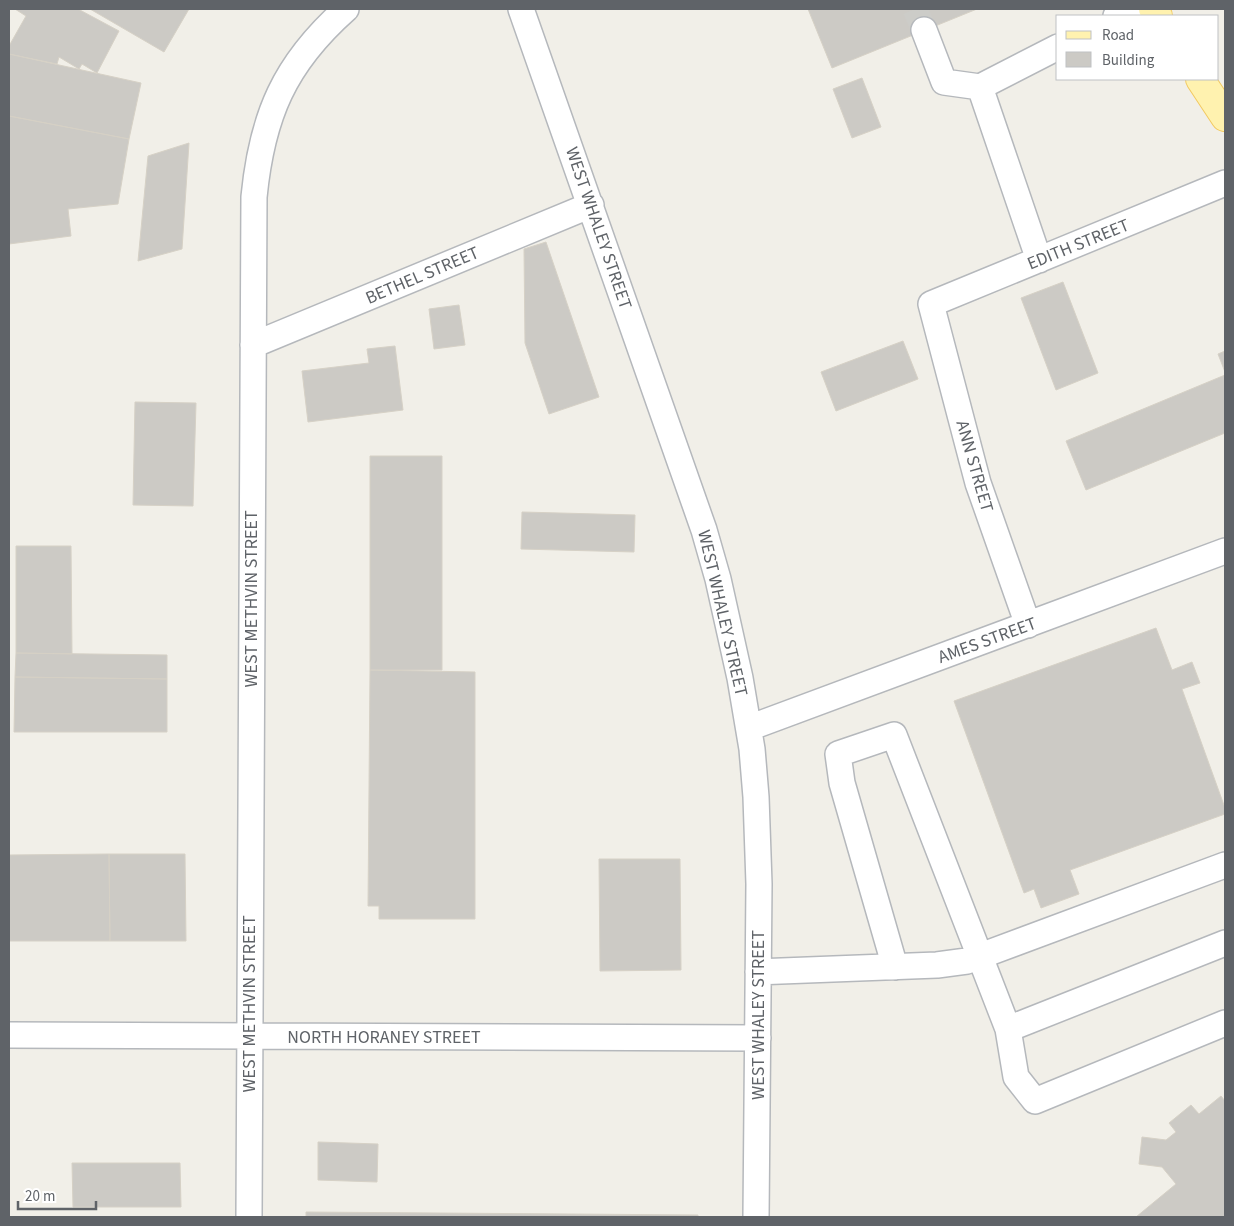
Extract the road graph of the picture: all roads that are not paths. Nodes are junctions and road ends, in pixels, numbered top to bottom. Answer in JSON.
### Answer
{"nodes":[{"id":1,"x":346,"y":9,"type":"edge"},
{"id":2,"x":521,"y":9,"type":"edge"},
{"id":3,"x":1131,"y":9,"type":"edge"},
{"id":4,"x":1118,"y":15,"type":"edge"},
{"id":5,"x":924,"y":30,"type":"tunnel mouth"},
{"id":6,"x":1056,"y":48,"type":"edge"},
{"id":7,"x":1201,"y":80,"type":"edge"},
{"id":8,"x":980,"y":87,"type":"junction"},
{"id":9,"x":1225,"y":117,"type":"edge"},
{"id":10,"x":1225,"y":183,"type":"edge"},
{"id":11,"x":591,"y":205,"type":"junction"},
{"id":12,"x":1039,"y":260,"type":"junction"},
{"id":13,"x":931,"y":304,"type":"joint"},
{"id":14,"x":253,"y":345,"type":"junction"},
{"id":15,"x":1225,"y":551,"type":"edge"},
{"id":16,"x":1028,"y":625,"type":"junction"},
{"id":17,"x":749,"y":728,"type":"junction"},
{"id":18,"x":1225,"y":865,"type":"edge"},
{"id":19,"x":1225,"y":943,"type":"edge"},
{"id":20,"x":981,"y":958,"type":"junction"},
{"id":21,"x":895,"y":967,"type":"junction"},
{"id":22,"x":758,"y":972,"type":"junction"},
{"id":23,"x":1225,"y":1023,"type":"edge"},
{"id":24,"x":1008,"y":1029,"type":"junction"},
{"id":25,"x":9,"y":1035,"type":"edge"},
{"id":26,"x":249,"y":1036,"type":"junction"},
{"id":27,"x":758,"y":1038,"type":"junction"},
{"id":28,"x":249,"y":1217,"type":"edge"},
{"id":29,"x":756,"y":1217,"type":"edge"}],
"edges":[{"from":1,"to":14,"type":"street","name":"WEST METHVIN STREET"},
{"from":2,"to":11,"type":"street","name":"WEST WHALEY STREET"},
{"from":3,"to":4,"type":"street"},
{"from":5,"to":8,"type":"street"},
{"from":6,"to":8,"type":"street"},
{"from":7,"to":9,"type":"main road"},
{"from":8,"to":12,"type":"street"},
{"from":10,"to":12,"type":"street","name":"EDITH STREET"},
{"from":11,"to":14,"type":"street","name":"BETHEL STREET"},
{"from":11,"to":17,"type":"street","name":"WEST WHALEY STREET"},
{"from":12,"to":13,"type":"street","name":"EDITH STREET"},
{"from":13,"to":16,"type":"street","name":"ANN STREET"},
{"from":14,"to":26,"type":"street","name":"WEST METHVIN STREET"},
{"from":15,"to":16,"type":"street","name":"AMES STREET"},
{"from":16,"to":17,"type":"street","name":"AMES STREET"},
{"from":17,"to":22,"type":"street","name":"WEST WHALEY STREET"},
{"from":18,"to":20,"type":"street"},
{"from":19,"to":24,"type":"street"},
{"from":20,"to":21,"type":"street"},
{"from":20,"to":21,"type":"street"},
{"from":20,"to":24,"type":"street"},
{"from":21,"to":22,"type":"street"},
{"from":22,"to":27,"type":"street","name":"WEST WHALEY STREET"},
{"from":23,"to":24,"type":"street"},
{"from":25,"to":26,"type":"street","name":"NORTH HORANEY STREET"},
{"from":26,"to":27,"type":"street","name":"NORTH HORANEY STREET"},
{"from":26,"to":28,"type":"street","name":"WEST METHVIN STREET"},
{"from":27,"to":29,"type":"street","name":"WEST WHALEY STREET"}]}
